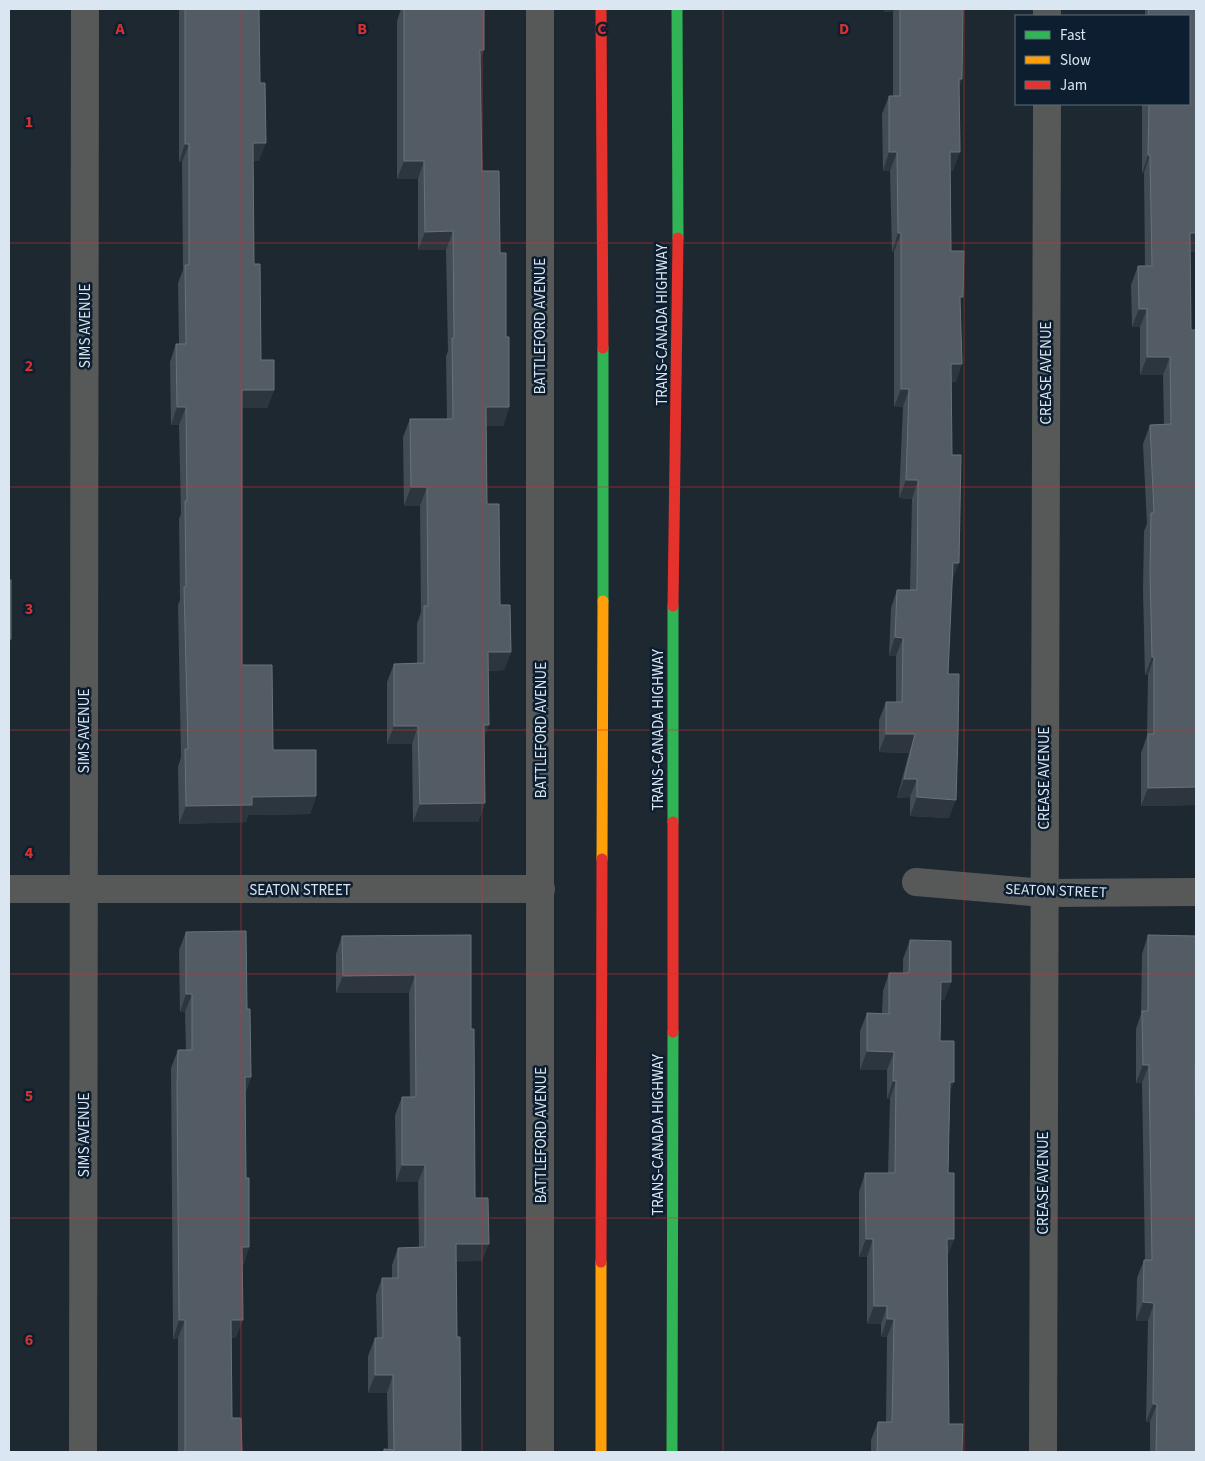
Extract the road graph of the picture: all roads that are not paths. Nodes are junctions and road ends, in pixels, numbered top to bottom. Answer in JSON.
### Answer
{"nodes":[{"id":1,"x":85,"y":9,"type":"edge"},
{"id":2,"x":540,"y":9,"type":"edge"},
{"id":3,"x":601,"y":9,"type":"edge"},
{"id":4,"x":677,"y":9,"type":"edge"},
{"id":5,"x":1047,"y":105,"type":"edge"},
{"id":6,"x":916,"y":882,"type":"dead end"},
{"id":7,"x":9,"y":889,"type":"edge"},
{"id":8,"x":541,"y":889,"type":"junction"},
{"id":9,"x":71,"y":890,"type":"junction"},
{"id":10,"x":1196,"y":892,"type":"edge"},
{"id":11,"x":1044,"y":893,"type":"junction"},
{"id":12,"x":83,"y":1452,"type":"edge"},
{"id":13,"x":540,"y":1452,"type":"edge"},
{"id":14,"x":601,"y":1452,"type":"edge"},
{"id":15,"x":672,"y":1452,"type":"edge"},
{"id":16,"x":1043,"y":1452,"type":"edge"}],
"edges":[{"from":1,"to":9,"type":"street","name":"SIMS AVENUE"},
{"from":2,"to":8,"type":"street","name":"BATTLEFORD AVENUE"},
{"from":3,"to":14,"type":"highway"},
{"from":4,"to":15,"type":"highway","name":"TRANS-CANADA HIGHWAY"},
{"from":5,"to":11,"type":"street","name":"CREASE AVENUE"},
{"from":6,"to":11,"type":"street","name":"SEATON STREET"},
{"from":7,"to":9,"type":"street","name":"SEATON STREET"},
{"from":8,"to":9,"type":"street","name":"SEATON STREET"},
{"from":8,"to":13,"type":"street","name":"BATTLEFORD AVENUE"},
{"from":9,"to":12,"type":"street","name":"SIMS AVENUE"},
{"from":10,"to":11,"type":"street","name":"SEATON STREET"},
{"from":11,"to":16,"type":"street","name":"CREASE AVENUE"}]}
